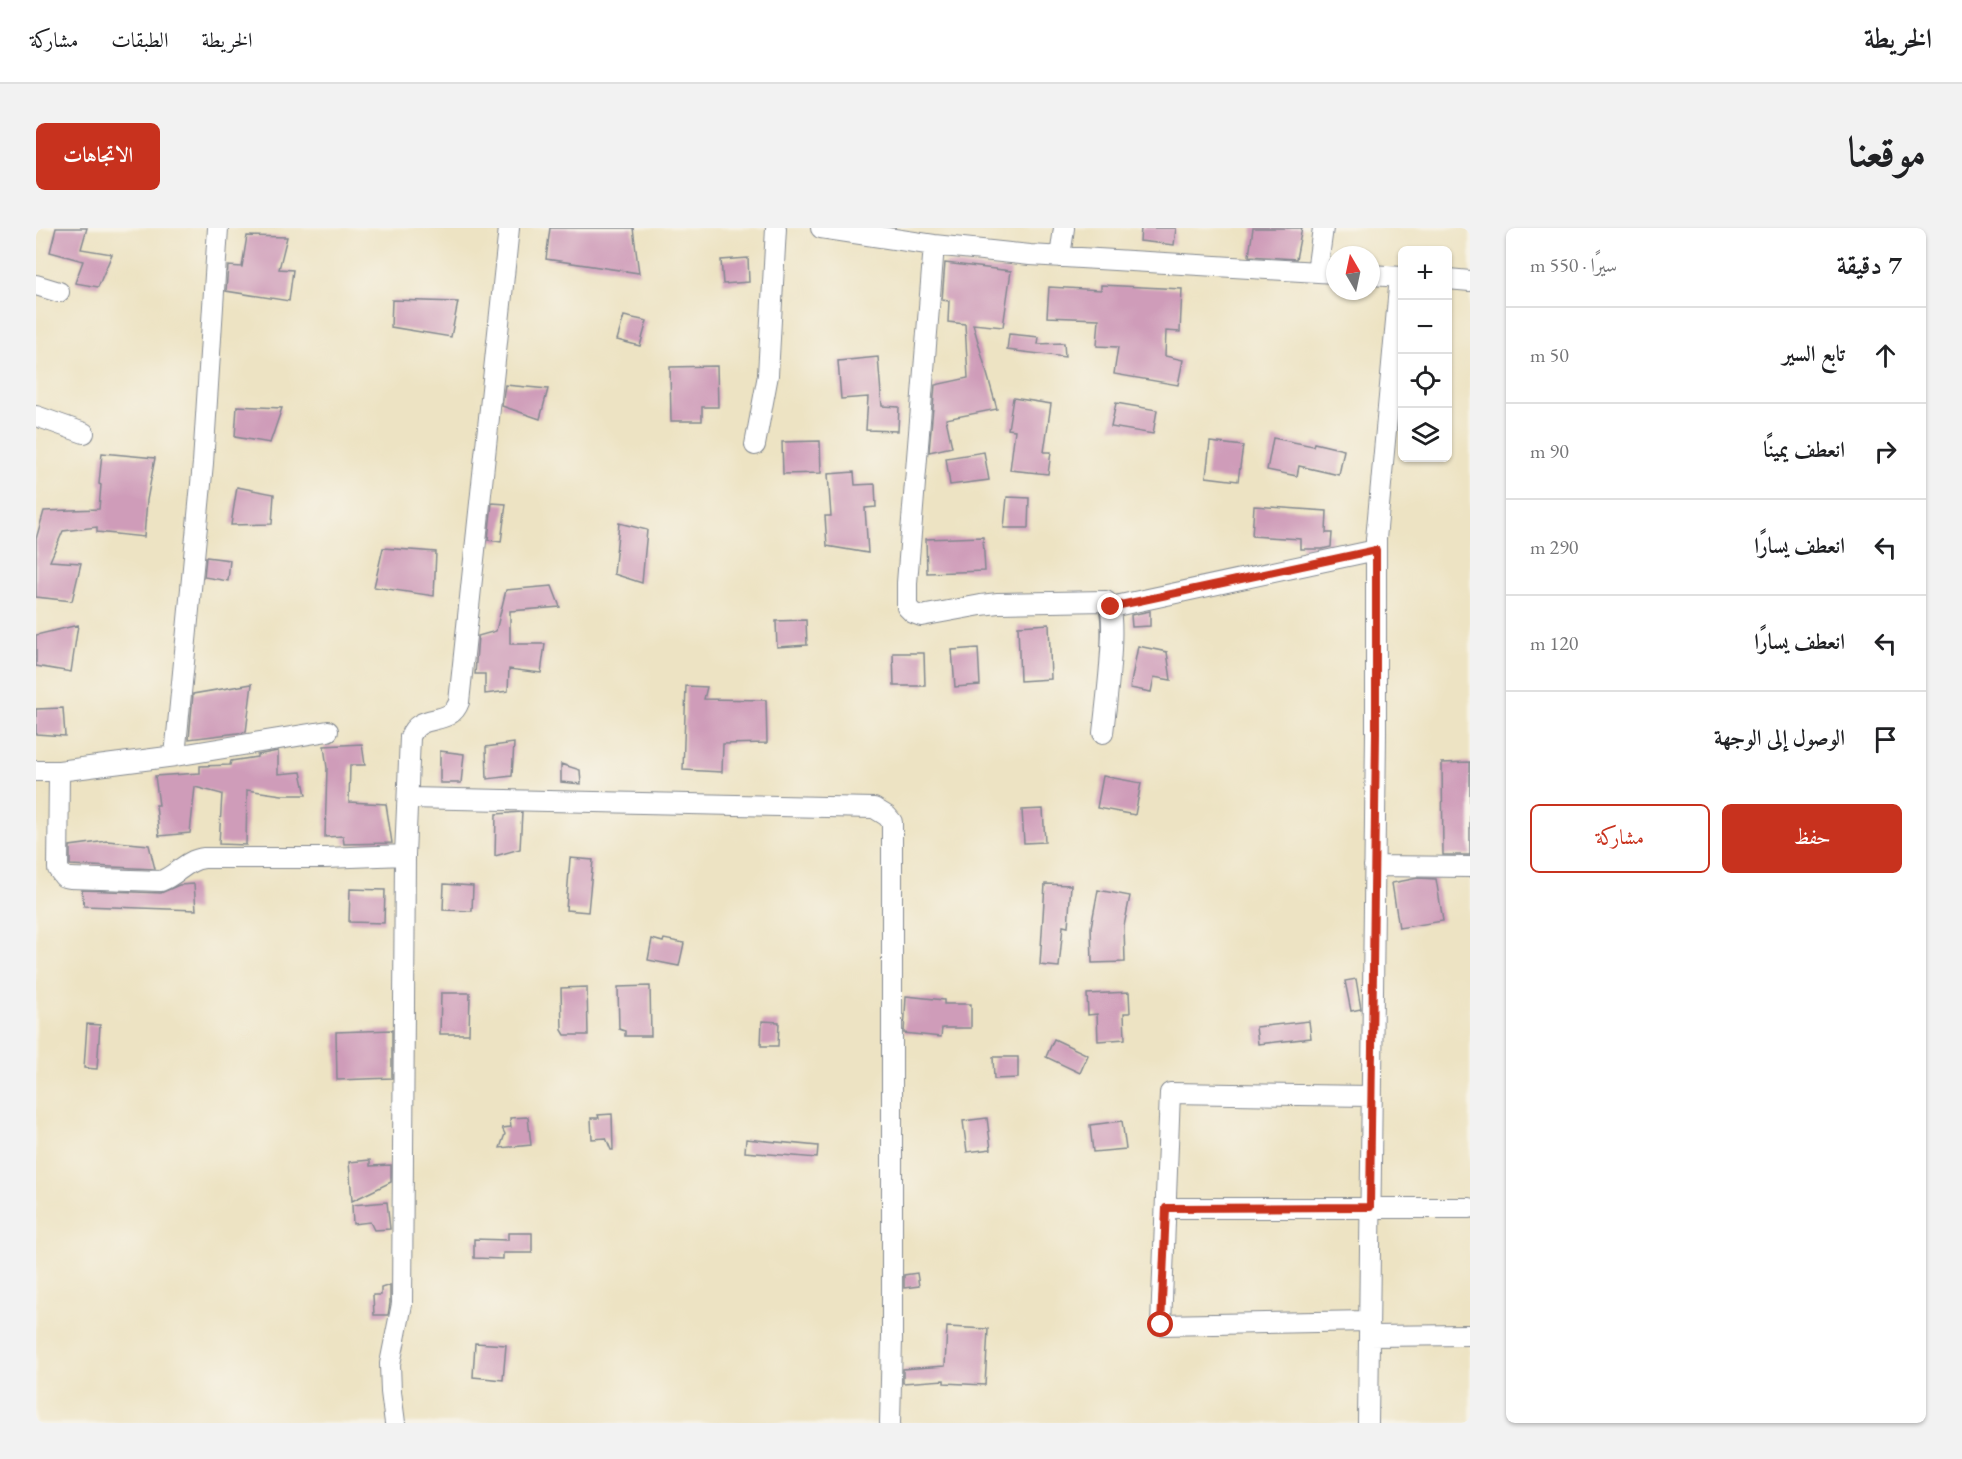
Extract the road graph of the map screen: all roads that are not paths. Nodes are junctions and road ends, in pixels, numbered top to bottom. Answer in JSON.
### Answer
{"nodes":[{"id":1,"x":218,"y":228,"type":"edge"},
{"id":2,"x":509,"y":228,"type":"edge"},
{"id":3,"x":776,"y":228,"type":"edge"},
{"id":4,"x":821,"y":228,"type":"edge"},
{"id":5,"x":1064,"y":228,"type":"edge"},
{"id":6,"x":1323,"y":228,"type":"edge"},
{"id":7,"x":934,"y":245,"type":"junction"},
{"id":8,"x":1060,"y":256,"type":"junction"},
{"id":9,"x":1326,"y":273,"type":"edge"},
{"id":10,"x":1380,"y":276,"type":"edge"},
{"id":11,"x":1398,"y":277,"type":"edge"},
{"id":12,"x":1452,"y":279,"type":"edge"},
{"id":13,"x":1470,"y":281,"type":"edge"},
{"id":14,"x":36,"y":285,"type":"edge"},
{"id":15,"x":59,"y":292,"type":"dead end"},
{"id":16,"x":1399,"y":300,"type":"edge"},
{"id":17,"x":36,"y":416,"type":"edge"},
{"id":18,"x":84,"y":433,"type":"dead end"},
{"id":19,"x":755,"y":445,"type":"dead end"},
{"id":20,"x":1376,"y":550,"type":"junction"},
{"id":21,"x":1111,"y":607,"type":"junction"},
{"id":22,"x":328,"y":731,"type":"dead end"},
{"id":23,"x":1103,"y":733,"type":"dead end"},
{"id":24,"x":175,"y":756,"type":"junction"},
{"id":25,"x":36,"y":771,"type":"edge"},
{"id":26,"x":59,"y":771,"type":"junction"},
{"id":27,"x":408,"y":798,"type":"junction"},
{"id":28,"x":405,"y":855,"type":"junction"},
{"id":29,"x":1374,"y":866,"type":"junction"},
{"id":30,"x":1470,"y":867,"type":"edge"},
{"id":31,"x":1371,"y":1096,"type":"junction"},
{"id":32,"x":1370,"y":1207,"type":"junction"},
{"id":33,"x":1166,"y":1208,"type":"junction"},
{"id":34,"x":1470,"y":1208,"type":"edge"},
{"id":35,"x":1369,"y":1329,"type":"junction"},
{"id":36,"x":1470,"y":1335,"type":"edge"},
{"id":37,"x":395,"y":1423,"type":"edge"},
{"id":38,"x":890,"y":1423,"type":"edge"},
{"id":39,"x":1368,"y":1423,"type":"edge"}],
"edges":[{"from":1,"to":24,"type":"street"},
{"from":2,"to":27,"type":"street"},
{"from":3,"to":19,"type":"street"},
{"from":4,"to":7,"type":"street"},
{"from":5,"to":8,"type":"street"},
{"from":6,"to":9,"type":"street"},
{"from":7,"to":8,"type":"street"},
{"from":7,"to":21,"type":"street"},
{"from":8,"to":9,"type":"street"},
{"from":10,"to":11,"type":"street"},
{"from":12,"to":13,"type":"street"},
{"from":14,"to":15,"type":"street"},
{"from":16,"to":20,"type":"street"},
{"from":17,"to":18,"type":"street"},
{"from":20,"to":21,"type":"street"},
{"from":20,"to":29,"type":"street"},
{"from":21,"to":23,"type":"street"},
{"from":22,"to":24,"type":"street"},
{"from":24,"to":26,"type":"street"},
{"from":25,"to":26,"type":"street"},
{"from":26,"to":28,"type":"street"},
{"from":27,"to":28,"type":"street"},
{"from":27,"to":38,"type":"street"},
{"from":28,"to":37,"type":"street"},
{"from":29,"to":30,"type":"street"},
{"from":29,"to":31,"type":"street"},
{"from":31,"to":32,"type":"street"},
{"from":31,"to":33,"type":"street"},
{"from":32,"to":33,"type":"street"},
{"from":32,"to":34,"type":"street"},
{"from":32,"to":35,"type":"street"},
{"from":33,"to":35,"type":"street"},
{"from":35,"to":36,"type":"street"},
{"from":35,"to":39,"type":"street"}]}
